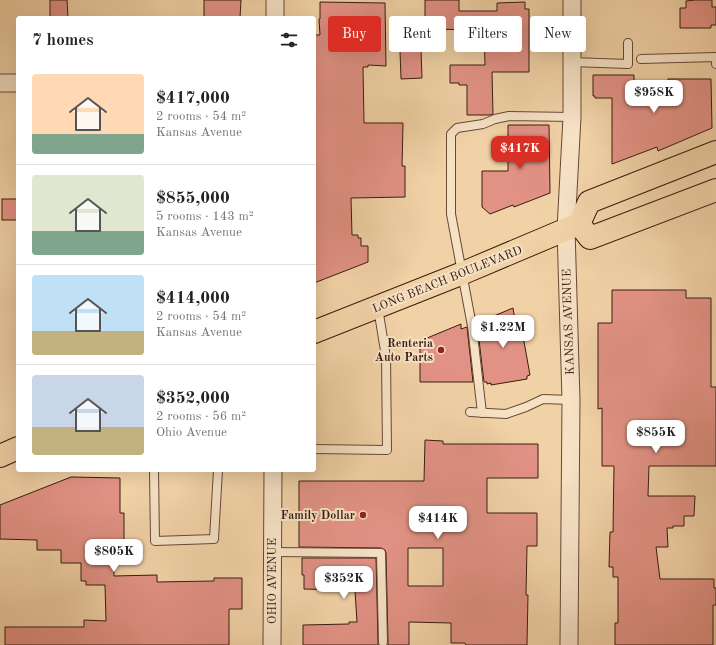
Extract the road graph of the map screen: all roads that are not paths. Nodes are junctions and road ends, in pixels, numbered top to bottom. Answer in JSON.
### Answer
{"nodes":[{"id":1,"x":275,"y":0,"type":"edge"},
{"id":2,"x":572,"y":0,"type":"edge"},
{"id":3,"x":275,"y":16,"type":"edge"},
{"id":4,"x":628,"y":43,"type":"dead end"},
{"id":5,"x":716,"y":57,"type":"edge"},
{"id":6,"x":641,"y":59,"type":"dead end"},
{"id":7,"x":572,"y":62,"type":"junction"},
{"id":8,"x":716,"y":64,"type":"edge"},
{"id":9,"x":0,"y":83,"type":"edge"},
{"id":10,"x":16,"y":83,"type":"edge"},
{"id":11,"x":572,"y":117,"type":"junction"},
{"id":12,"x":716,"y":152,"type":"edge"},
{"id":13,"x":716,"y":190,"type":"edge"},
{"id":14,"x":572,"y":227,"type":"junction"},
{"id":15,"x":463,"y":273,"type":"junction"},
{"id":16,"x":378,"y":307,"type":"junction"},
{"id":17,"x":316,"y":331,"type":"edge"},
{"id":18,"x":570,"y":400,"type":"junction"},
{"id":19,"x":470,"y":412,"type":"dead end"},
{"id":20,"x":482,"y":413,"type":"junction"},
{"id":21,"x":16,"y":449,"type":"edge"},
{"id":22,"x":316,"y":449,"type":"edge"},
{"id":23,"x":0,"y":456,"type":"edge"},
{"id":24,"x":154,"y":472,"type":"edge"},
{"id":25,"x":218,"y":472,"type":"edge"},
{"id":26,"x":273,"y":472,"type":"edge"},
{"id":27,"x":272,"y":552,"type":"junction"},
{"id":28,"x":383,"y":642,"type":"dead end"},
{"id":29,"x":272,"y":645,"type":"edge"},
{"id":30,"x":569,"y":645,"type":"edge"}],
"edges":[{"from":1,"to":3,"type":"street"},
{"from":2,"to":7,"type":"street","name":"KANSAS AVENUE"},
{"from":4,"to":7,"type":"lane"},
{"from":5,"to":6,"type":"lane"},
{"from":5,"to":8,"type":"lane"},
{"from":7,"to":11,"type":"street","name":"KANSAS AVENUE"},
{"from":9,"to":10,"type":"street"},
{"from":11,"to":14,"type":"street","name":"KANSAS AVENUE"},
{"from":11,"to":15,"type":"lane"},
{"from":12,"to":14,"type":"main road"},
{"from":13,"to":14,"type":"main road"},
{"from":14,"to":15,"type":"main road","name":"LONG BEACH BOULEVARD"},
{"from":14,"to":18,"type":"street","name":"KANSAS AVENUE"},
{"from":15,"to":16,"type":"main road","name":"LONG BEACH BOULEVARD"},
{"from":15,"to":20,"type":"lane"},
{"from":16,"to":17,"type":"main road","name":"LONG BEACH BOULEVARD"},
{"from":16,"to":22,"type":"lane"},
{"from":18,"to":20,"type":"lane"},
{"from":18,"to":30,"type":"street","name":"KANSAS AVENUE"},
{"from":19,"to":20,"type":"lane"},
{"from":21,"to":23,"type":"main road"},
{"from":24,"to":25,"type":"lane"},
{"from":26,"to":27,"type":"street","name":"OHIO AVENUE"},
{"from":27,"to":28,"type":"lane"},
{"from":27,"to":29,"type":"street","name":"OHIO AVENUE"}]}
